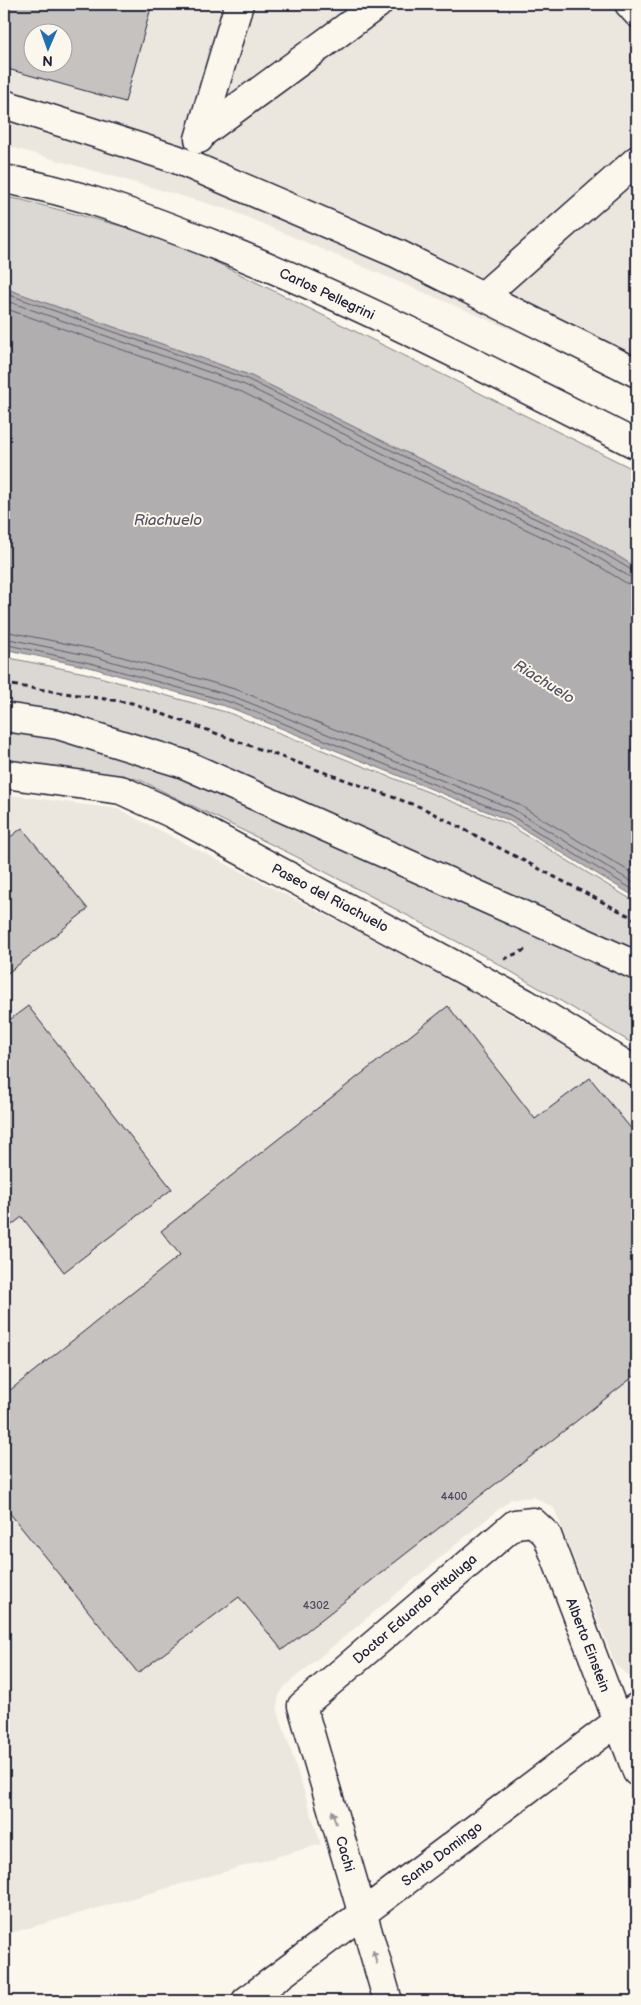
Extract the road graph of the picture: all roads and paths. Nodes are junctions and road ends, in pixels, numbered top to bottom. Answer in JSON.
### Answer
{"nodes":[{"id":1,"x":239,"y":4,"type":"edge"},
{"id":2,"x":378,"y":4,"type":"edge"},
{"id":3,"x":629,"y":4,"type":"edge"},
{"id":4,"x":637,"y":13,"type":"edge"},
{"id":5,"x":4,"y":104,"type":"edge"},
{"id":6,"x":201,"y":134,"type":"junction"},
{"id":7,"x":637,"y":160,"type":"edge"},
{"id":8,"x":192,"y":165,"type":"junction"},
{"id":9,"x":4,"y":179,"type":"edge"},
{"id":10,"x":483,"y":296,"type":"junction"},
{"id":11,"x":637,"y":373,"type":"edge"},
{"id":12,"x":637,"y":445,"type":"edge"},
{"id":13,"x":4,"y":684,"type":"edge"},
{"id":14,"x":4,"y":717,"type":"edge"},
{"id":15,"x":4,"y":774,"type":"edge"},
{"id":16,"x":637,"y":920,"type":"edge"},
{"id":17,"x":562,"y":933,"type":"junction"},
{"id":18,"x":637,"y":966,"type":"edge"},
{"id":19,"x":471,"y":974,"type":"junction"},
{"id":20,"x":637,"y":1072,"type":"edge"},
{"id":21,"x":533,"y":1522,"type":"joint"},
{"id":22,"x":302,"y":1706,"type":"joint"},
{"id":23,"x":627,"y":1715,"type":"edge"},
{"id":24,"x":637,"y":1772,"type":"edge"},
{"id":25,"x":362,"y":1914,"type":"junction"},
{"id":26,"x":246,"y":2001,"type":"edge"},
{"id":27,"x":388,"y":2001,"type":"edge"}],
"edges":[{"from":1,"to":6,"type":"street"},
{"from":2,"to":6,"type":"street"},
{"from":3,"to":4,"type":"street"},
{"from":5,"to":8,"type":"street"},
{"from":6,"to":8,"type":"street"},
{"from":7,"to":10,"type":"street"},
{"from":8,"to":10,"type":"street"},
{"from":9,"to":12,"type":"street","name":"Carlos Pellegrini"},
{"from":10,"to":11,"type":"street"},
{"from":13,"to":16,"type":"path"},
{"from":14,"to":17,"type":"street"},
{"from":15,"to":19,"type":"street","name":"Paseo del Riachuelo"},
{"from":17,"to":18,"type":"street"},
{"from":17,"to":19,"type":"path"},
{"from":19,"to":20,"type":"street","name":"Paseo del Riachuelo"},
{"from":21,"to":22,"type":"street","name":"Doctor Eduardo Pittaluga"},
{"from":21,"to":23,"type":"street","name":"Alberto Einstein"},
{"from":25,"to":22,"type":"street","name":"Cachi","one_way":true},
{"from":23,"to":24,"type":"street","name":"Alberto Einstein"},
{"from":23,"to":25,"type":"street","name":"Santo Domingo"},
{"from":25,"to":26,"type":"street","name":"Santo Domingo"},
{"from":27,"to":25,"type":"street","name":"Cachi","one_way":true}]}
